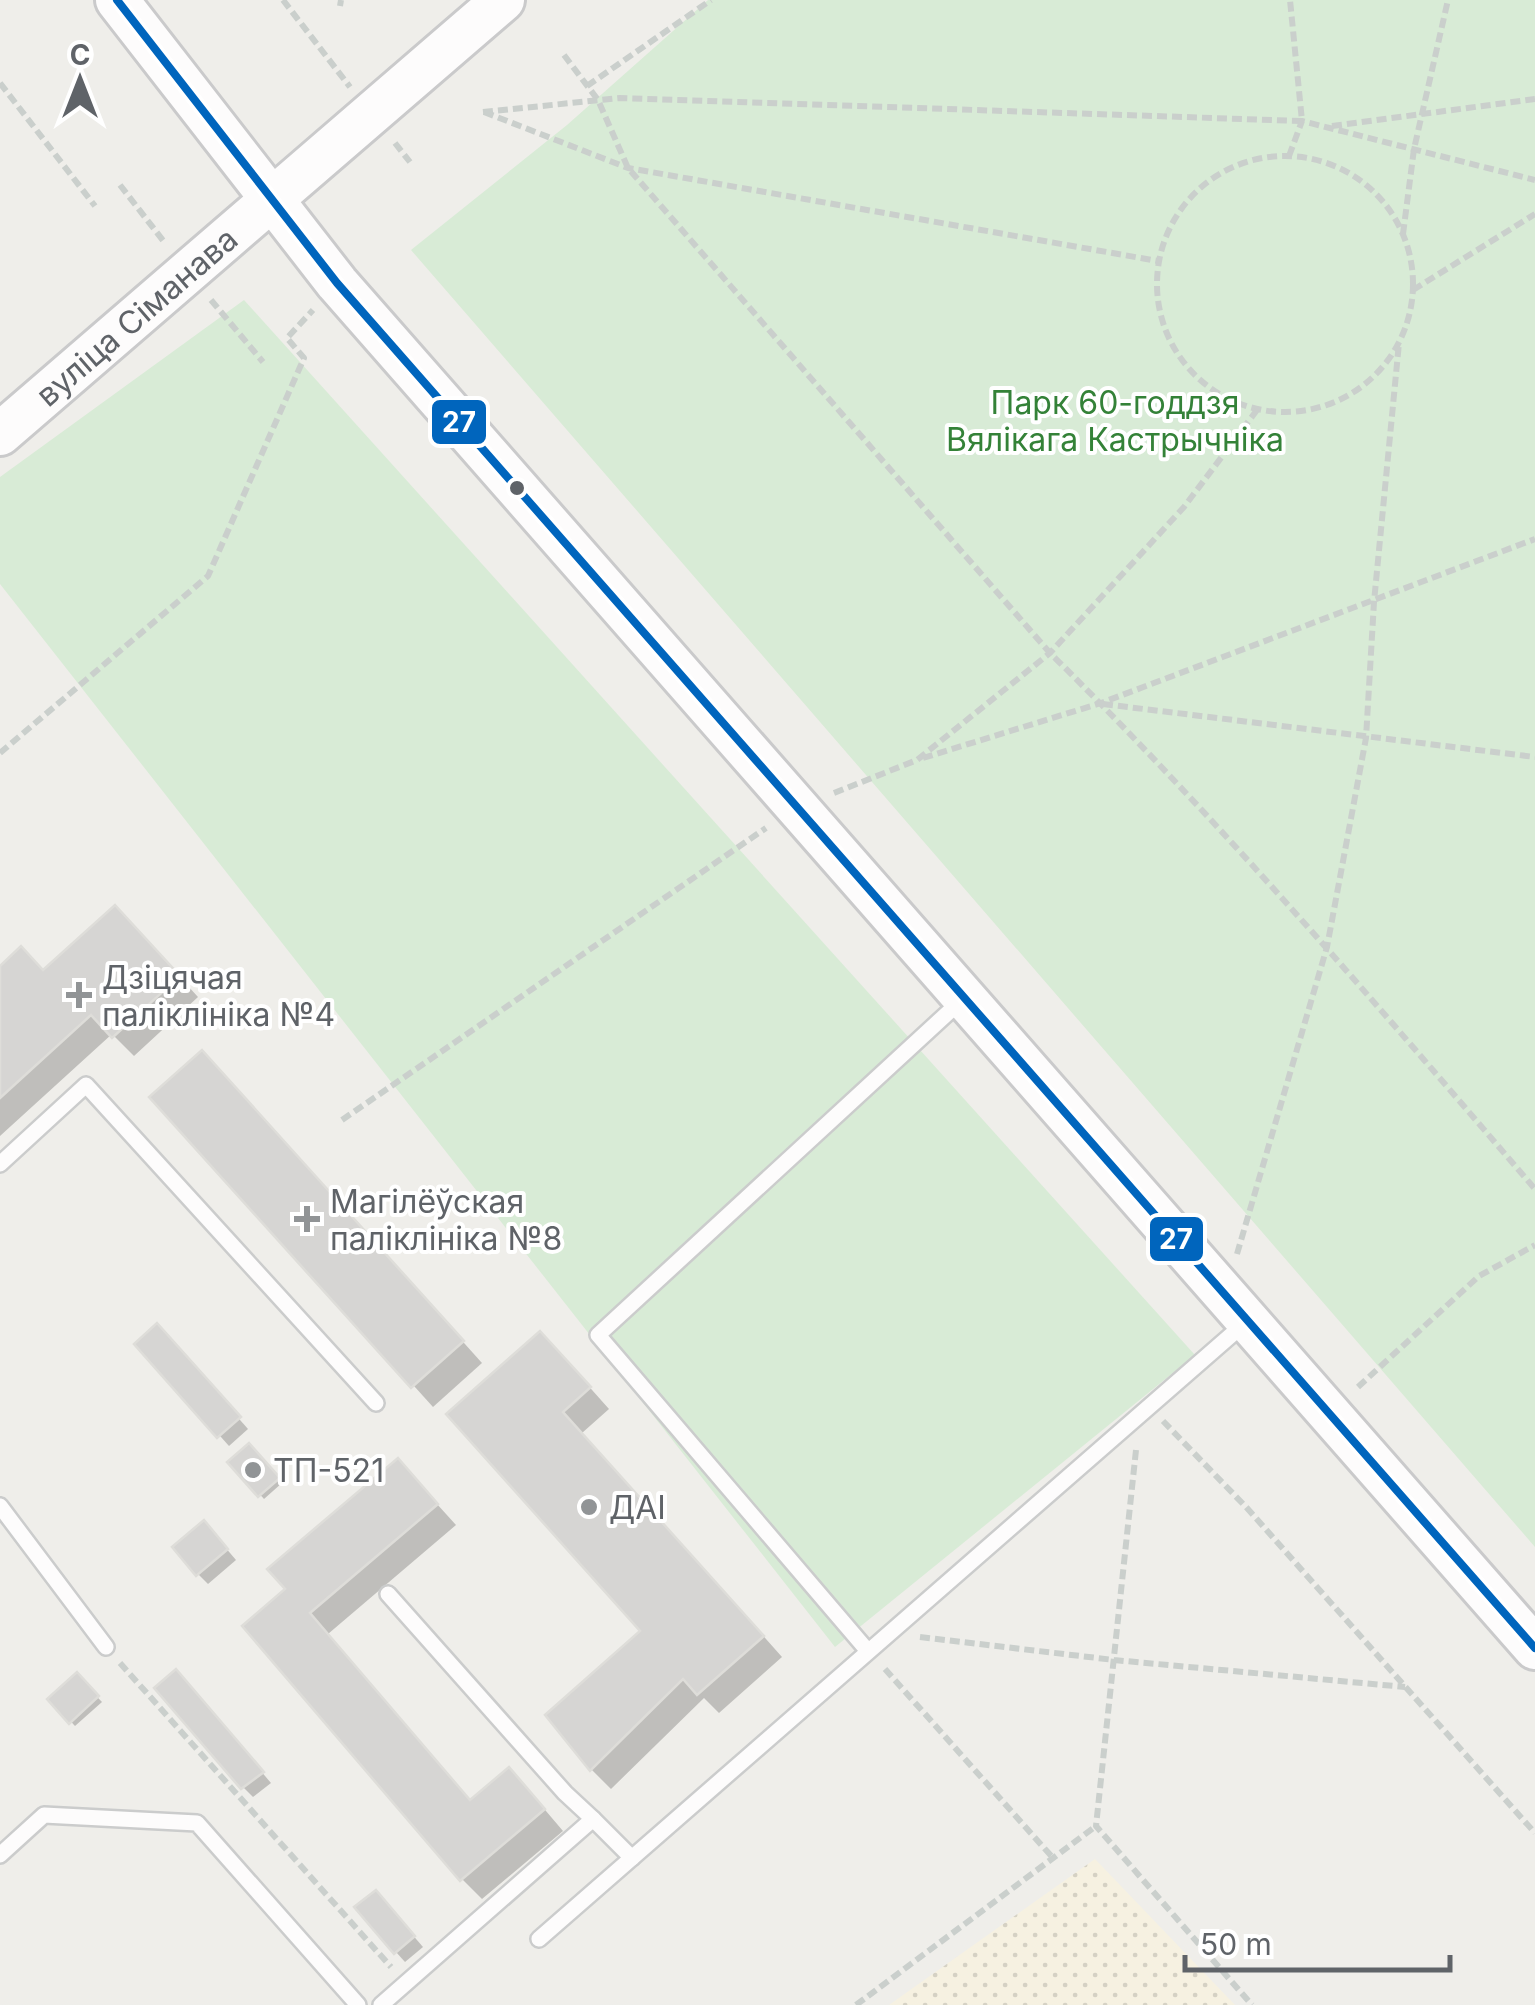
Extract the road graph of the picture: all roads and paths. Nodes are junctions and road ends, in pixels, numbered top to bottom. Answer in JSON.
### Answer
{"nodes":[{"id":1,"x":117,"y":0,"type":"edge"},
{"id":2,"x":503,"y":0,"type":"edge"},
{"id":3,"x":710,"y":0,"type":"edge"},
{"id":4,"x":1290,"y":0,"type":"edge"},
{"id":5,"x":1448,"y":0,"type":"edge"},
{"id":6,"x":564,"y":55,"type":"dead end"},
{"id":7,"x":0,"y":83,"type":"edge"},
{"id":8,"x":587,"y":86,"type":"junction"},
{"id":9,"x":1535,"y":99,"type":"edge"},
{"id":10,"x":598,"y":100,"type":"junction"},
{"id":11,"x":1422,"y":114,"type":"junction"},
{"id":12,"x":1302,"y":120,"type":"junction"},
{"id":13,"x":1326,"y":126,"type":"junction"},
{"id":14,"x":1414,"y":149,"type":"junction"},
{"id":15,"x":1290,"y":156,"type":"junction"},
{"id":16,"x":628,"y":168,"type":"junction"},
{"id":17,"x":1535,"y":180,"type":"edge"},
{"id":18,"x":271,"y":200,"type":"junction"},
{"id":19,"x":95,"y":206,"type":"dead end"},
{"id":20,"x":1535,"y":214,"type":"edge"},
{"id":21,"x":1403,"y":234,"type":"junction"},
{"id":22,"x":1158,"y":260,"type":"junction"},
{"id":23,"x":337,"y":283,"type":"junction"},
{"id":24,"x":1414,"y":290,"type":"junction"},
{"id":25,"x":1399,"y":343,"type":"junction"},
{"id":26,"x":0,"y":434,"type":"edge"},
{"id":27,"x":1535,"y":539,"type":"edge"},
{"id":28,"x":1374,"y":602,"type":"junction"},
{"id":29,"x":1102,"y":703,"type":"junction"},
{"id":30,"x":1366,"y":738,"type":"junction"},
{"id":31,"x":0,"y":753,"type":"edge"},
{"id":32,"x":1535,"y":757,"type":"edge"},
{"id":33,"x":916,"y":760,"type":"dead end"},
{"id":34,"x":1327,"y":948,"type":"junction"},
{"id":35,"x":965,"y":997,"type":"junction"},
{"id":36,"x":0,"y":1164,"type":"edge"},
{"id":37,"x":1535,"y":1189,"type":"edge"},
{"id":38,"x":1535,"y":1245,"type":"edge"},
{"id":39,"x":1236,"y":1307,"type":"junction"},
{"id":40,"x":376,"y":1403,"type":"dead end"},
{"id":41,"x":1144,"y":1410,"type":"junction"},
{"id":42,"x":1328,"y":1414,"type":"junction"},
{"id":43,"x":0,"y":1506,"type":"edge"},
{"id":44,"x":388,"y":1594,"type":"dead end"},
{"id":45,"x":887,"y":1632,"type":"junction"},
{"id":46,"x":106,"y":1647,"type":"joint"},
{"id":47,"x":1535,"y":1648,"type":"edge"},
{"id":48,"x":867,"y":1650,"type":"junction"},
{"id":49,"x":1114,"y":1660,"type":"junction"},
{"id":50,"x":1406,"y":1688,"type":"junction"},
{"id":51,"x":594,"y":1819,"type":"junction"},
{"id":52,"x":1096,"y":1826,"type":"junction"},
{"id":53,"x":1535,"y":1833,"type":"edge"},
{"id":54,"x":0,"y":1855,"type":"edge"},
{"id":55,"x":632,"y":1858,"type":"junction"},
{"id":56,"x":1053,"y":1858,"type":"junction"},
{"id":57,"x":539,"y":1940,"type":"dead end"},
{"id":58,"x":405,"y":1983,"type":"junction"},
{"id":59,"x":358,"y":2005,"type":"edge"},
{"id":60,"x":381,"y":2005,"type":"edge"},
{"id":61,"x":856,"y":2005,"type":"edge"},
{"id":62,"x":1252,"y":2005,"type":"edge"}],
"edges":[{"from":1,"to":18,"type":"main road"},
{"from":2,"to":18,"type":"main road","name":"вуліца Сіманава"},
{"from":3,"to":8,"type":"path"},
{"from":4,"to":12,"type":"path"},
{"from":5,"to":11,"type":"path"},
{"from":6,"to":8,"type":"path"},
{"from":7,"to":19,"type":"path"},
{"from":8,"to":10,"type":"path"},
{"from":9,"to":11,"type":"path"},
{"from":10,"to":12,"type":"path"},
{"from":10,"to":16,"type":"path"},
{"from":10,"to":16,"type":"path"},
{"from":11,"to":13,"type":"path"},
{"from":11,"to":14,"type":"path"},
{"from":12,"to":13,"type":"path"},
{"from":12,"to":15,"type":"path"},
{"from":13,"to":14,"type":"path"},
{"from":14,"to":17,"type":"path"},
{"from":14,"to":21,"type":"path"},
{"from":15,"to":21,"type":"path"},
{"from":15,"to":22,"type":"path"},
{"from":16,"to":22,"type":"path"},
{"from":16,"to":29,"type":"path"},
{"from":18,"to":23,"type":"main road"},
{"from":18,"to":26,"type":"main road","name":"вуліца Сіманава"},
{"from":20,"to":24,"type":"path"},
{"from":21,"to":24,"type":"path"},
{"from":22,"to":25,"type":"path"},
{"from":23,"to":31,"type":"path"},
{"from":23,"to":35,"type":"main road"},
{"from":24,"to":25,"type":"path"},
{"from":25,"to":28,"type":"path"},
{"from":27,"to":28,"type":"path"},
{"from":28,"to":29,"type":"path"},
{"from":28,"to":30,"type":"path"},
{"from":29,"to":30,"type":"path"},
{"from":29,"to":33,"type":"path"},
{"from":29,"to":34,"type":"path"},
{"from":30,"to":32,"type":"path"},
{"from":30,"to":34,"type":"path"},
{"from":34,"to":37,"type":"path"},
{"from":34,"to":39,"type":"path"},
{"from":35,"to":39,"type":"main road"},
{"from":35,"to":48,"type":"lane"},
{"from":36,"to":40,"type":"lane"},
{"from":38,"to":42,"type":"path"},
{"from":39,"to":41,"type":"lane"},
{"from":39,"to":42,"type":"main road"},
{"from":41,"to":45,"type":"lane"},
{"from":41,"to":49,"type":"path"},
{"from":41,"to":50,"type":"path"},
{"from":42,"to":47,"type":"main road"},
{"from":43,"to":46,"type":"lane"},
{"from":44,"to":51,"type":"lane"},
{"from":45,"to":48,"type":"lane"},
{"from":45,"to":49,"type":"path"},
{"from":46,"to":58,"type":"path"},
{"from":48,"to":55,"type":"lane"},
{"from":48,"to":56,"type":"path"},
{"from":49,"to":50,"type":"path"},
{"from":49,"to":52,"type":"path"},
{"from":50,"to":53,"type":"path"},
{"from":51,"to":55,"type":"lane"},
{"from":51,"to":58,"type":"lane"},
{"from":52,"to":56,"type":"path"},
{"from":52,"to":62,"type":"path"},
{"from":54,"to":59,"type":"lane"},
{"from":55,"to":57,"type":"lane"},
{"from":56,"to":61,"type":"path"},
{"from":58,"to":60,"type":"lane"}]}
